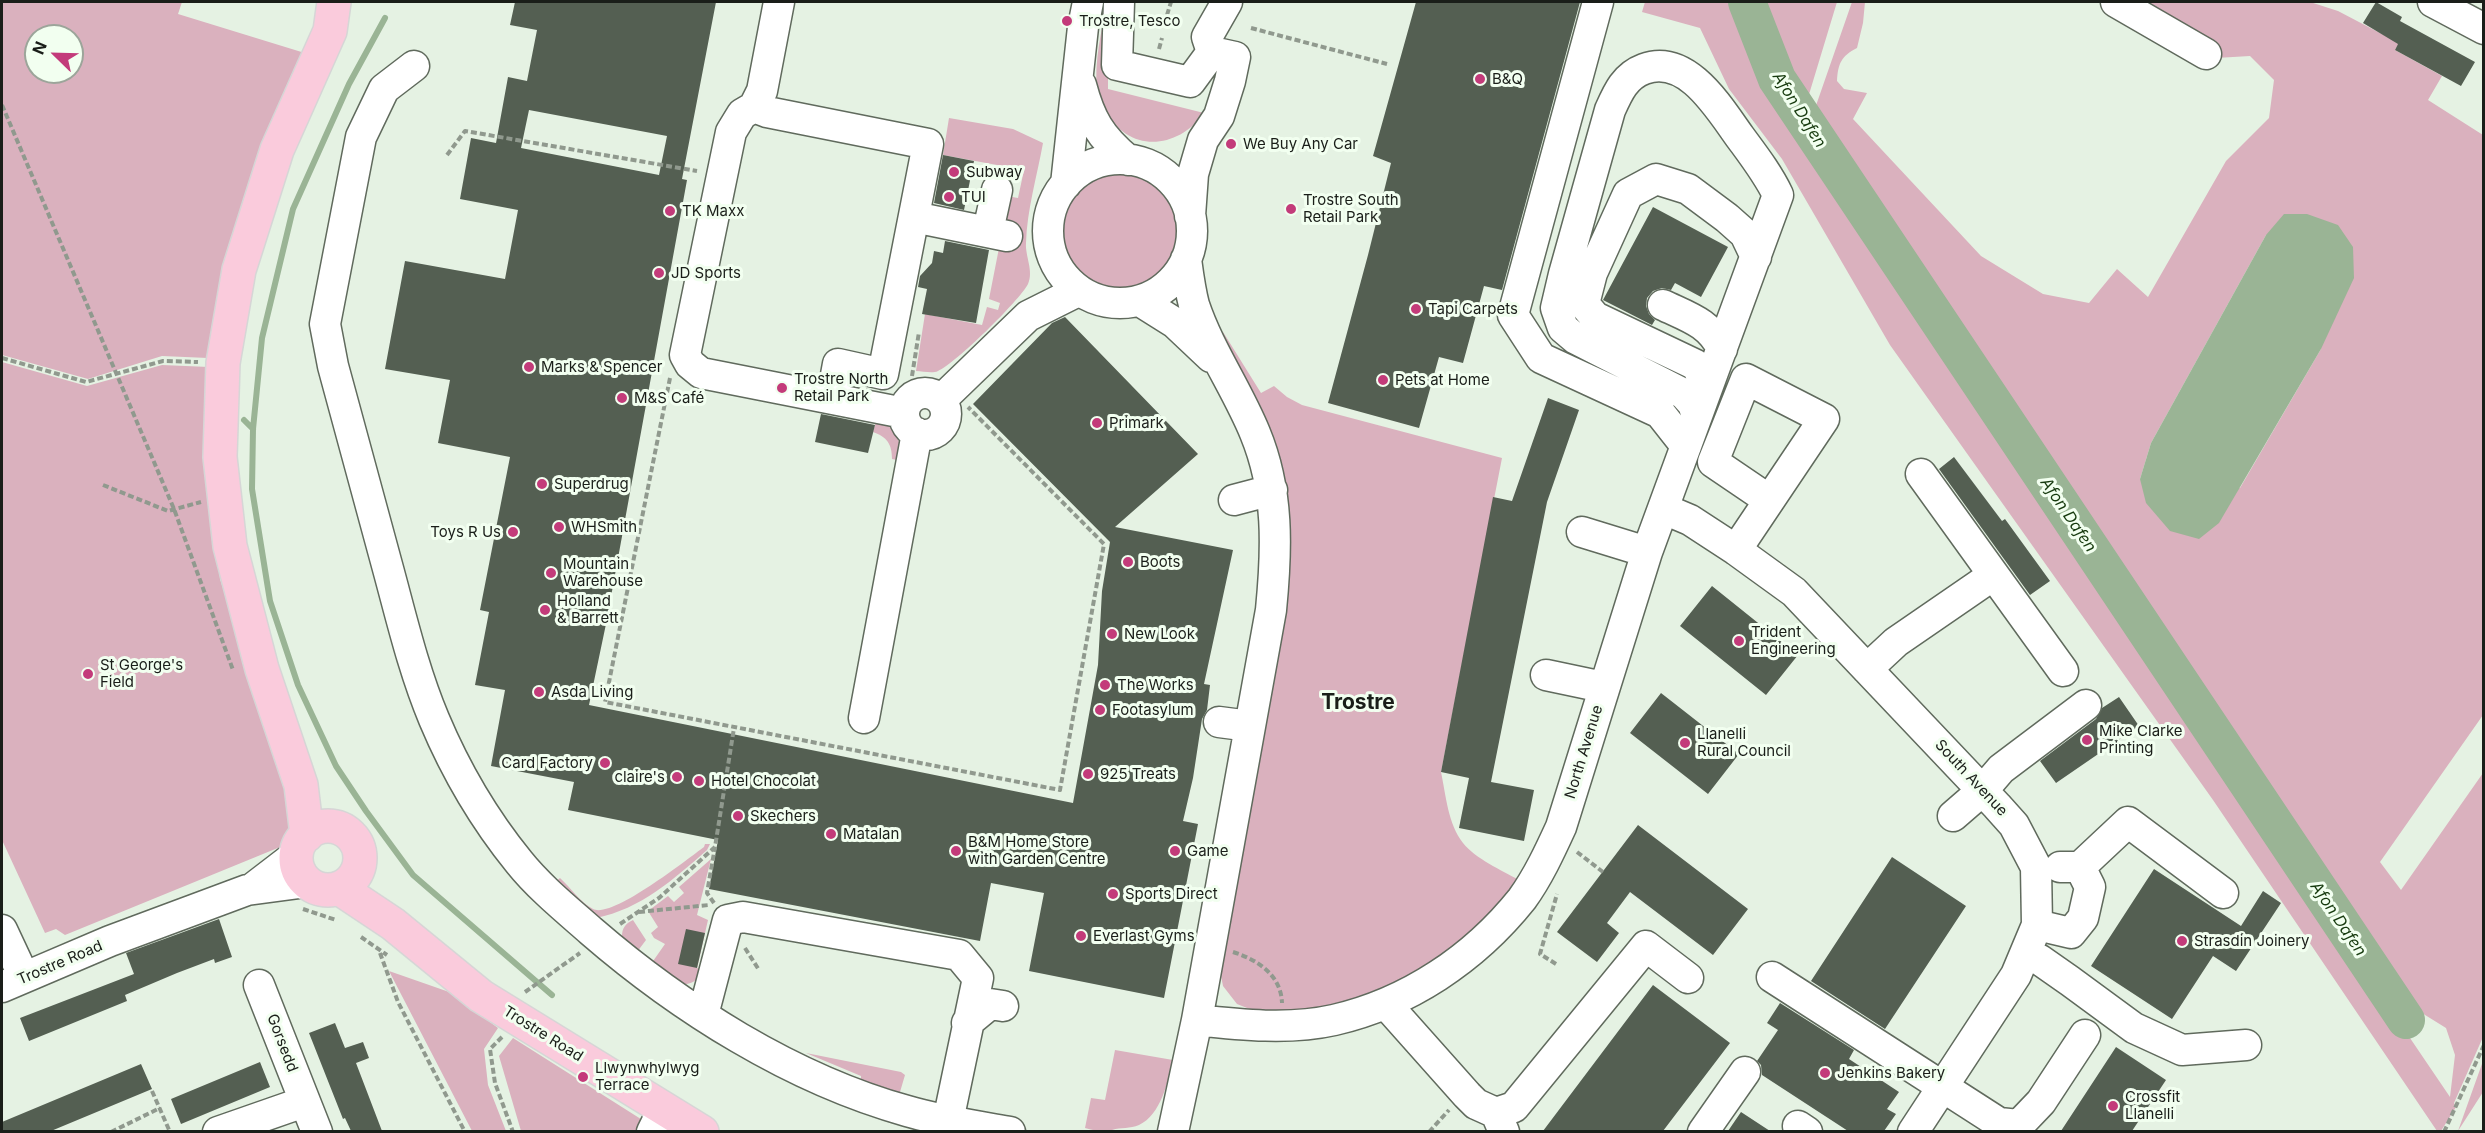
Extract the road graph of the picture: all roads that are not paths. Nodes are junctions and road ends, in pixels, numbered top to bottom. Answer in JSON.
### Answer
{"nodes":[{"id":1,"x":334,"y":2,"type":"edge"},
{"id":2,"x":779,"y":2,"type":"edge"},
{"id":3,"x":1088,"y":2,"type":"edge"},
{"id":4,"x":1119,"y":2,"type":"edge"},
{"id":5,"x":1227,"y":2,"type":"edge"},
{"id":6,"x":1598,"y":2,"type":"edge"},
{"id":7,"x":2116,"y":2,"type":"edge"},
{"id":8,"x":2433,"y":2,"type":"edge"},
{"id":9,"x":2484,"y":29,"type":"edge"},
{"id":10,"x":1212,"y":52,"type":"junction"},
{"id":11,"x":2206,"y":54,"type":"dead end"},
{"id":12,"x":414,"y":66,"type":"dead end"},
{"id":13,"x":1077,"y":74,"type":"junction"},
{"id":14,"x":754,"y":107,"type":"junction"},
{"id":15,"x":1203,"y":140,"type":"junction"},
{"id":16,"x":1136,"y":162,"type":"junction"},
{"id":17,"x":1066,"y":184,"type":"junction"},
{"id":18,"x":997,"y":190,"type":"dead end"},
{"id":19,"x":914,"y":217,"type":"junction"},
{"id":20,"x":1190,"y":217,"type":"junction"},
{"id":21,"x":1756,"y":256,"type":"junction"},
{"id":22,"x":1053,"y":259,"type":"junction"},
{"id":23,"x":1186,"y":259,"type":"junction"},
{"id":24,"x":1078,"y":291,"type":"junction"},
{"id":25,"x":1140,"y":301,"type":"junction"},
{"id":26,"x":1663,"y":305,"type":"dead end"},
{"id":27,"x":1028,"y":316,"type":"junction"},
{"id":28,"x":1697,"y":322,"type":"junction"},
{"id":29,"x":1722,"y":349,"type":"junction"},
{"id":30,"x":1675,"y":355,"type":"junction"},
{"id":31,"x":1220,"y":365,"type":"junction"},
{"id":32,"x":1708,"y":386,"type":"junction"},
{"id":33,"x":832,"y":398,"type":"junction"},
{"id":34,"x":1697,"y":416,"type":"junction"},
{"id":35,"x":911,"y":423,"type":"junction"},
{"id":36,"x":1686,"y":446,"type":"junction"},
{"id":37,"x":1921,"y":474,"type":"dead end"},
{"id":38,"x":1272,"y":490,"type":"junction"},
{"id":39,"x":1234,"y":500,"type":"dead end"},
{"id":40,"x":1769,"y":500,"type":"dead end"},
{"id":41,"x":1664,"y":509,"type":"junction"},
{"id":42,"x":1582,"y":532,"type":"dead end"},
{"id":43,"x":1736,"y":550,"type":"junction"},
{"id":44,"x":1647,"y":552,"type":"junction"},
{"id":45,"x":1992,"y":576,"type":"junction"},
{"id":46,"x":1867,"y":669,"type":"junction"},
{"id":47,"x":2063,"y":671,"type":"dead end"},
{"id":48,"x":1546,"y":675,"type":"dead end"},
{"id":49,"x":1603,"y":687,"type":"junction"},
{"id":50,"x":2086,"y":705,"type":"dead end"},
{"id":51,"x":864,"y":718,"type":"dead end"},
{"id":52,"x":1219,"y":722,"type":"dead end"},
{"id":53,"x":1250,"y":726,"type":"junction"},
{"id":54,"x":1983,"y":790,"type":"junction"},
{"id":55,"x":1953,"y":816,"type":"dead end"},
{"id":56,"x":309,"y":862,"type":"junction"},
{"id":57,"x":2036,"y":867,"type":"junction"},
{"id":58,"x":2080,"y":867,"type":"junction"},
{"id":59,"x":349,"y":878,"type":"junction"},
{"id":60,"x":2223,"y":893,"type":"dead end"},
{"id":61,"x":2037,"y":926,"type":"junction"},
{"id":62,"x":2,"y":930,"type":"edge"},
{"id":63,"x":2026,"y":954,"type":"junction"},
{"id":64,"x":1772,"y":977,"type":"dead end"},
{"id":65,"x":1688,"y":978,"type":"dead end"},
{"id":66,"x":13,"y":982,"type":"edge"},
{"id":67,"x":259,"y":985,"type":"dead end"},
{"id":68,"x":1386,"y":1004,"type":"junction"},
{"id":69,"x":1003,"y":1006,"type":"dead end"},
{"id":70,"x":703,"y":1015,"type":"junction"},
{"id":71,"x":1197,"y":1020,"type":"junction"},
{"id":72,"x":967,"y":1023,"type":"junction"},
{"id":73,"x":2085,"y":1035,"type":"dead end"},
{"id":74,"x":2246,"y":1045,"type":"dead end"},
{"id":75,"x":1745,"y":1072,"type":"dead end"},
{"id":76,"x":1943,"y":1086,"type":"junction"},
{"id":77,"x":304,"y":1102,"type":"junction"},
{"id":78,"x":658,"y":1120,"type":"edge"},
{"id":79,"x":948,"y":1121,"type":"junction"},
{"id":80,"x":1500,"y":1122,"type":"edge"},
{"id":81,"x":218,"y":1131,"type":"edge"},
{"id":82,"x":317,"y":1131,"type":"edge"},
{"id":83,"x":702,"y":1131,"type":"edge"},
{"id":84,"x":1010,"y":1131,"type":"edge"},
{"id":85,"x":1173,"y":1131,"type":"edge"},
{"id":86,"x":1703,"y":1131,"type":"edge"},
{"id":87,"x":1913,"y":1131,"type":"edge"}],
"edges":[{"from":1,"to":56,"type":"main road"},
{"from":2,"to":14,"type":"street"},
{"from":3,"to":13,"type":"street"},
{"from":4,"to":10,"type":"street"},
{"from":5,"to":10,"type":"street"},
{"from":6,"to":36,"type":"street"},
{"from":7,"to":11,"type":"street"},
{"from":8,"to":9,"type":"street"},
{"from":10,"to":15,"type":"street"},
{"from":12,"to":70,"type":"street"},
{"from":13,"to":16,"type":"street"},
{"from":13,"to":17,"type":"street"},
{"from":14,"to":19,"type":"street"},
{"from":14,"to":33,"type":"street"},
{"from":15,"to":16,"type":"street"},
{"from":15,"to":20,"type":"street"},
{"from":16,"to":17,"type":"street"},
{"from":16,"to":20,"type":"street"},
{"from":17,"to":22,"type":"street"},
{"from":18,"to":19,"type":"street"},
{"from":19,"to":33,"type":"street"},
{"from":20,"to":23,"type":"street"},
{"from":21,"to":29,"type":"street","name":"North Avenue"},
{"from":21,"to":30,"type":"street"},
{"from":21,"to":34,"type":"street","name":"North Avenue"},
{"from":22,"to":24,"type":"street"},
{"from":22,"to":27,"type":"street"},
{"from":23,"to":25,"type":"street"},
{"from":23,"to":31,"type":"street"},
{"from":24,"to":25,"type":"street"},
{"from":24,"to":27,"type":"street"},
{"from":25,"to":31,"type":"street"},
{"from":26,"to":28,"type":"street"},
{"from":27,"to":35,"type":"street"},
{"from":28,"to":29,"type":"street"},
{"from":28,"to":30,"type":"street"},
{"from":29,"to":32,"type":"street","name":"North Avenue"},
{"from":30,"to":32,"type":"street"},
{"from":31,"to":38,"type":"street"},
{"from":32,"to":34,"type":"street","name":"North Avenue"},
{"from":33,"to":35,"type":"street"},
{"from":34,"to":36,"type":"street","name":"North Avenue"},
{"from":35,"to":51,"type":"street"},
{"from":36,"to":41,"type":"street","name":"North Avenue"},
{"from":37,"to":45,"type":"street"},
{"from":38,"to":39,"type":"street"},
{"from":38,"to":53,"type":"street"},
{"from":40,"to":43,"type":"street"},
{"from":41,"to":43,"type":"street","name":"South Avenue"},
{"from":41,"to":44,"type":"street","name":"North Avenue"},
{"from":42,"to":44,"type":"street"},
{"from":43,"to":46,"type":"street","name":"South Avenue"},
{"from":44,"to":49,"type":"street","name":"North Avenue"},
{"from":45,"to":46,"type":"street"},
{"from":45,"to":47,"type":"street"},
{"from":46,"to":54,"type":"street","name":"South Avenue"},
{"from":48,"to":49,"type":"street"},
{"from":49,"to":68,"type":"street","name":"North Avenue"},
{"from":50,"to":54,"type":"street"},
{"from":52,"to":53,"type":"street"},
{"from":53,"to":71,"type":"street"},
{"from":54,"to":55,"type":"street"},
{"from":54,"to":57,"type":"street","name":"South Avenue"},
{"from":56,"to":59,"type":"main road"},
{"from":56,"to":59,"type":"main road"},
{"from":56,"to":66,"type":"street","name":"Trostre Road"},
{"from":57,"to":58,"type":"street"},
{"from":57,"to":61,"type":"street","name":"South Avenue"},
{"from":58,"to":60,"type":"street"},
{"from":58,"to":61,"type":"street"},
{"from":59,"to":78,"type":"main road","name":"Trostre Road"},
{"from":61,"to":63,"type":"street","name":"South Avenue"},
{"from":62,"to":66,"type":"street"},
{"from":63,"to":74,"type":"street"},
{"from":63,"to":76,"type":"street","name":"South Avenue"},
{"from":64,"to":76,"type":"street"},
{"from":65,"to":80,"type":"street"},
{"from":67,"to":77,"type":"street","name":"Gorsedd"},
{"from":68,"to":71,"type":"street","name":"North Avenue"},
{"from":68,"to":80,"type":"street"},
{"from":69,"to":72,"type":"street"},
{"from":70,"to":72,"type":"street"},
{"from":70,"to":79,"type":"street"},
{"from":71,"to":85,"type":"street"},
{"from":72,"to":79,"type":"street"},
{"from":73,"to":76,"type":"street"},
{"from":75,"to":86,"type":"street"},
{"from":76,"to":87,"type":"street","name":"South Avenue"},
{"from":77,"to":81,"type":"street"},
{"from":77,"to":82,"type":"street","name":"Gorsedd"},
{"from":78,"to":83,"type":"main road","name":"Trostre Road"},
{"from":79,"to":84,"type":"street"}]}
